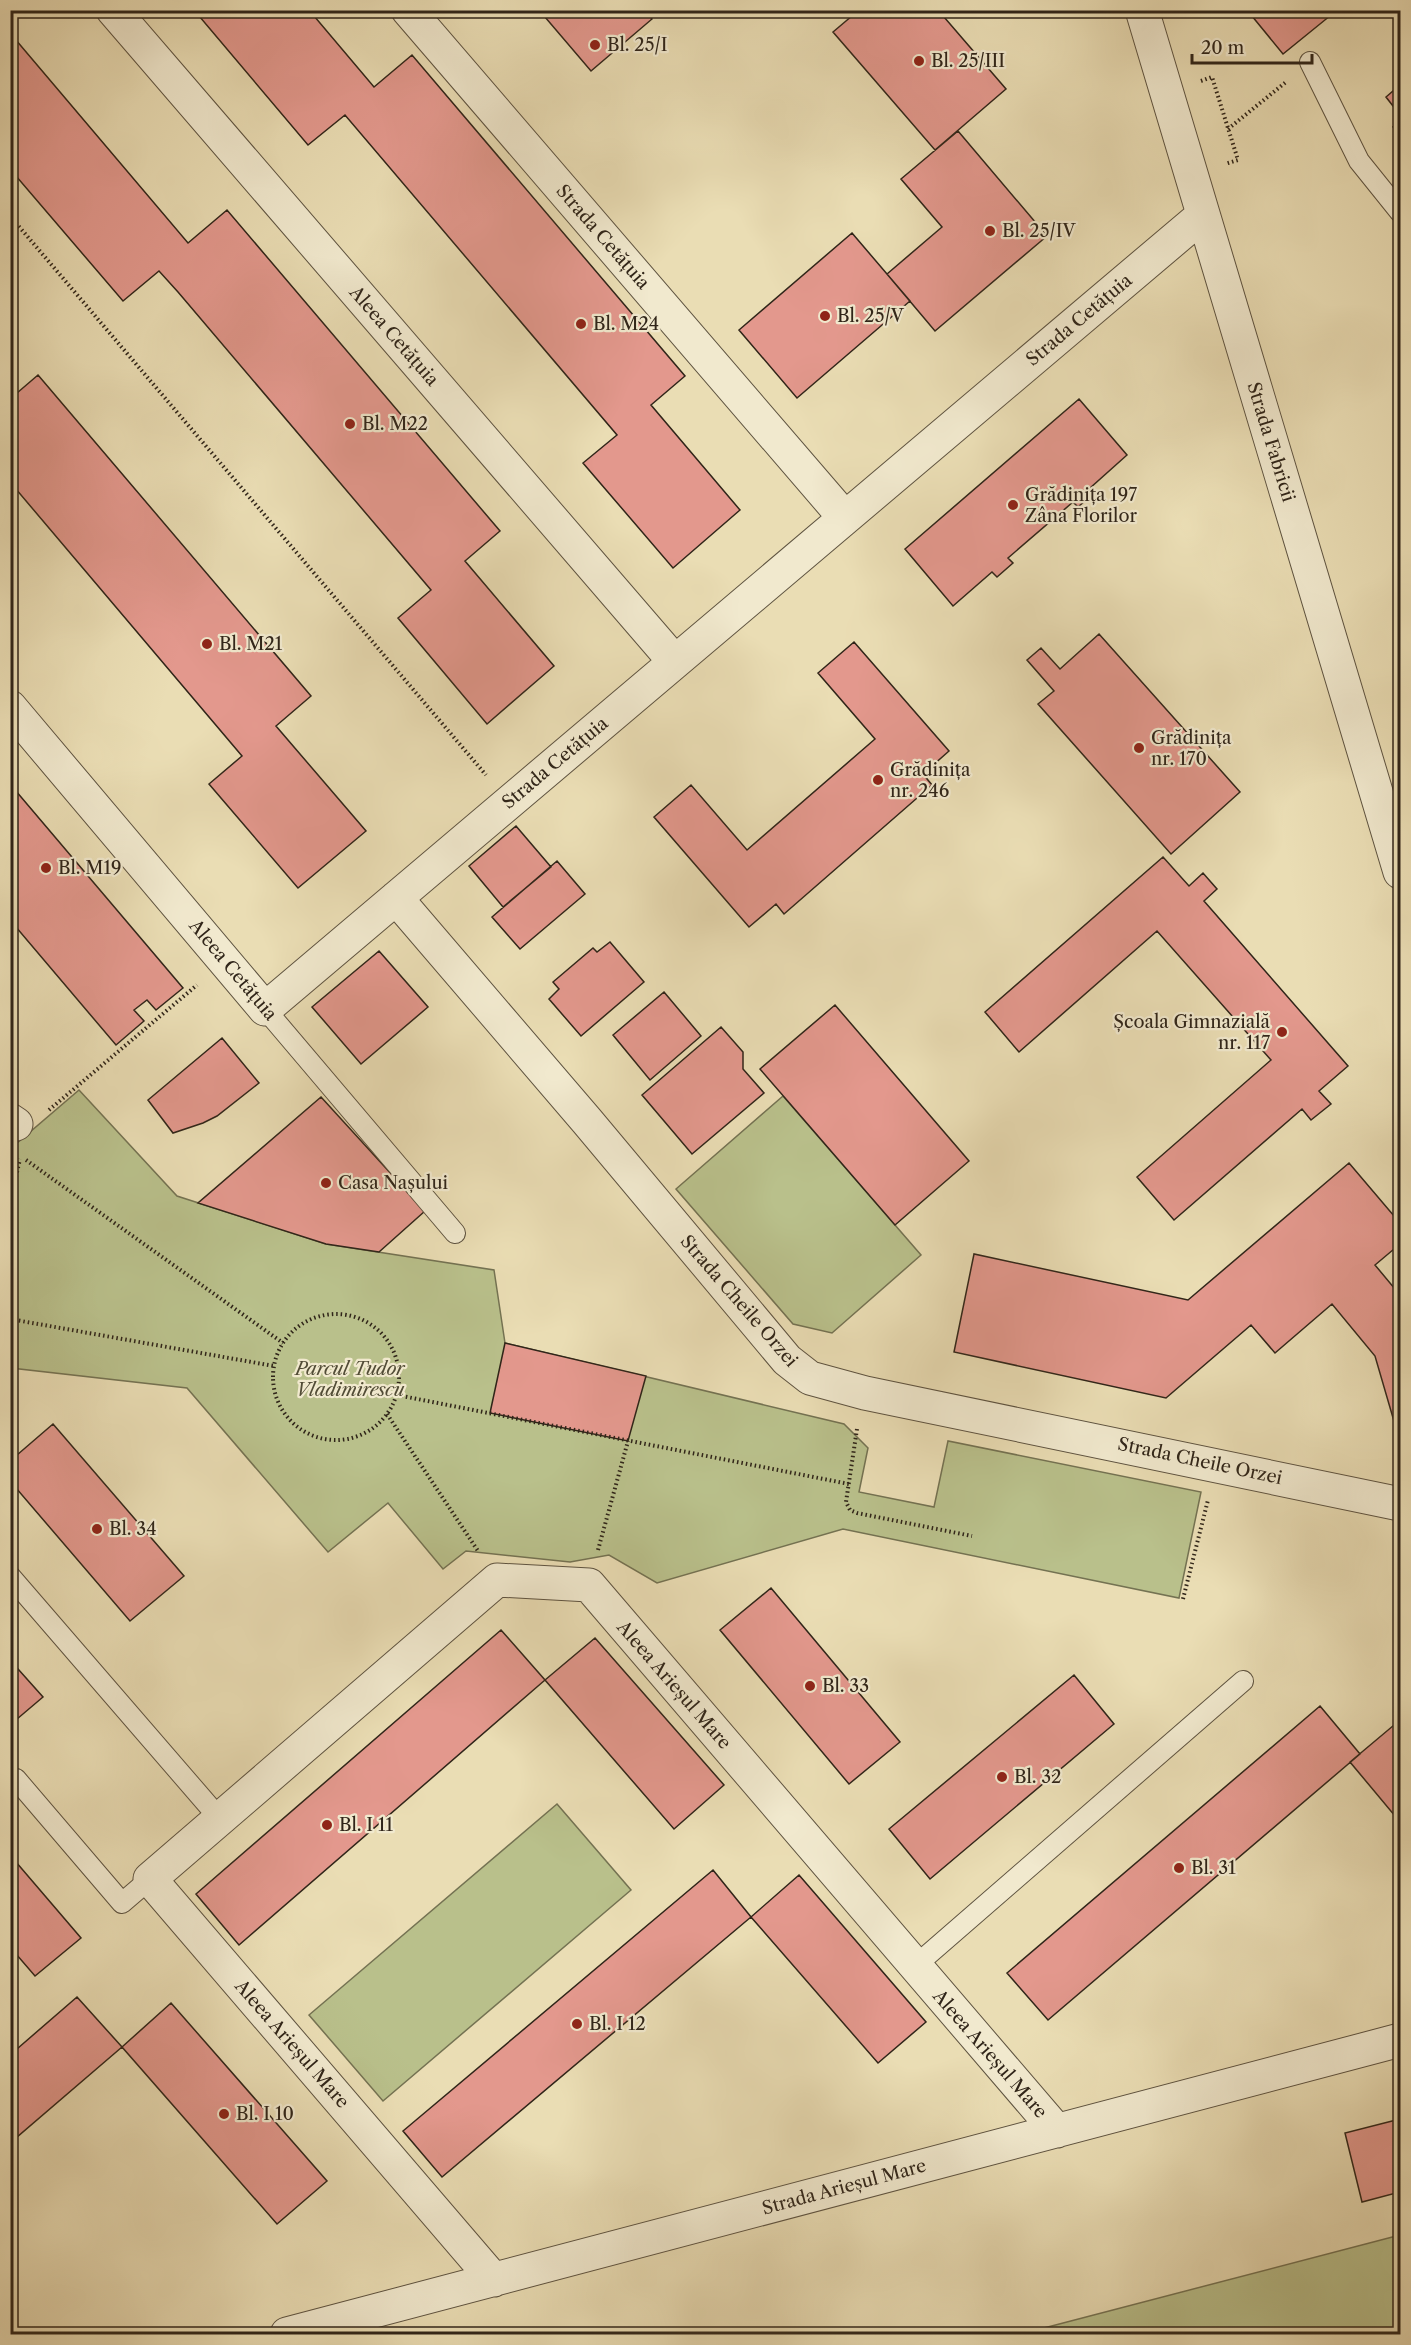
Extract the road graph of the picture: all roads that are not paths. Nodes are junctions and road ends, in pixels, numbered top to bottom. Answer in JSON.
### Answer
{"nodes":[{"id":1,"x":113,"y":10,"type":"edge"},
{"id":2,"x":408,"y":10,"type":"edge"},
{"id":3,"x":1142,"y":10,"type":"edge"},
{"id":4,"x":1310,"y":62,"type":"dead end"},
{"id":5,"x":1401,"y":212,"type":"edge"},
{"id":6,"x":1203,"y":215,"type":"junction"},
{"id":7,"x":845,"y":518,"type":"junction"},
{"id":8,"x":675,"y":662,"type":"junction"},
{"id":9,"x":10,"y":707,"type":"edge"},
{"id":10,"x":1401,"y":872,"type":"edge"},
{"id":11,"x":396,"y":898,"type":"junction"},
{"id":12,"x":265,"y":1009,"type":"junction"},
{"id":13,"x":455,"y":1233,"type":"dead end"},
{"id":14,"x":1401,"y":1504,"type":"edge"},
{"id":15,"x":10,"y":1576,"type":"edge"},
{"id":16,"x":1243,"y":1681,"type":"dead end"},
{"id":17,"x":16,"y":1779,"type":"dead end"},
{"id":18,"x":220,"y":1819,"type":"junction"},
{"id":19,"x":150,"y":1879,"type":"junction"},
{"id":20,"x":915,"y":1966,"type":"junction"},
{"id":21,"x":1401,"y":2040,"type":"edge"},
{"id":22,"x":1057,"y":2131,"type":"junction"},
{"id":23,"x":494,"y":2280,"type":"junction"},
{"id":24,"x":287,"y":2334,"type":"edge"}],
"edges":[{"from":1,"to":8,"type":"street","name":"Aleea Cetățuia"},
{"from":2,"to":7,"type":"street","name":"Strada Cetățuia"},
{"from":3,"to":6,"type":"street","name":"Strada Fabricii"},
{"from":4,"to":5,"type":"lane"},
{"from":6,"to":7,"type":"street","name":"Strada Cetățuia"},
{"from":6,"to":10,"type":"street","name":"Strada Fabricii"},
{"from":7,"to":8,"type":"street","name":"Strada Cetățuia"},
{"from":8,"to":11,"type":"street","name":"Strada Cetățuia"},
{"from":9,"to":12,"type":"street","name":"Aleea Cetățuia"},
{"from":11,"to":12,"type":"street","name":"Strada Cetățuia"},
{"from":11,"to":14,"type":"street","name":"Strada Cheile Orzei"},
{"from":12,"to":13,"type":"lane","name":"Aleea Cetățuia"},
{"from":15,"to":18,"type":"lane"},
{"from":16,"to":20,"type":"lane"},
{"from":17,"to":19,"type":"lane"},
{"from":18,"to":19,"type":"street"},
{"from":18,"to":20,"type":"street","name":"Aleea Arieșul Mare"},
{"from":19,"to":23,"type":"street","name":"Aleea Arieșul Mare"},
{"from":20,"to":22,"type":"street","name":"Aleea Arieșul Mare"},
{"from":21,"to":22,"type":"street","name":"Strada Arieșul Mare"},
{"from":22,"to":23,"type":"street","name":"Strada Arieșul Mare"},
{"from":23,"to":24,"type":"street","name":"Strada Arieșul Mare"}]}
